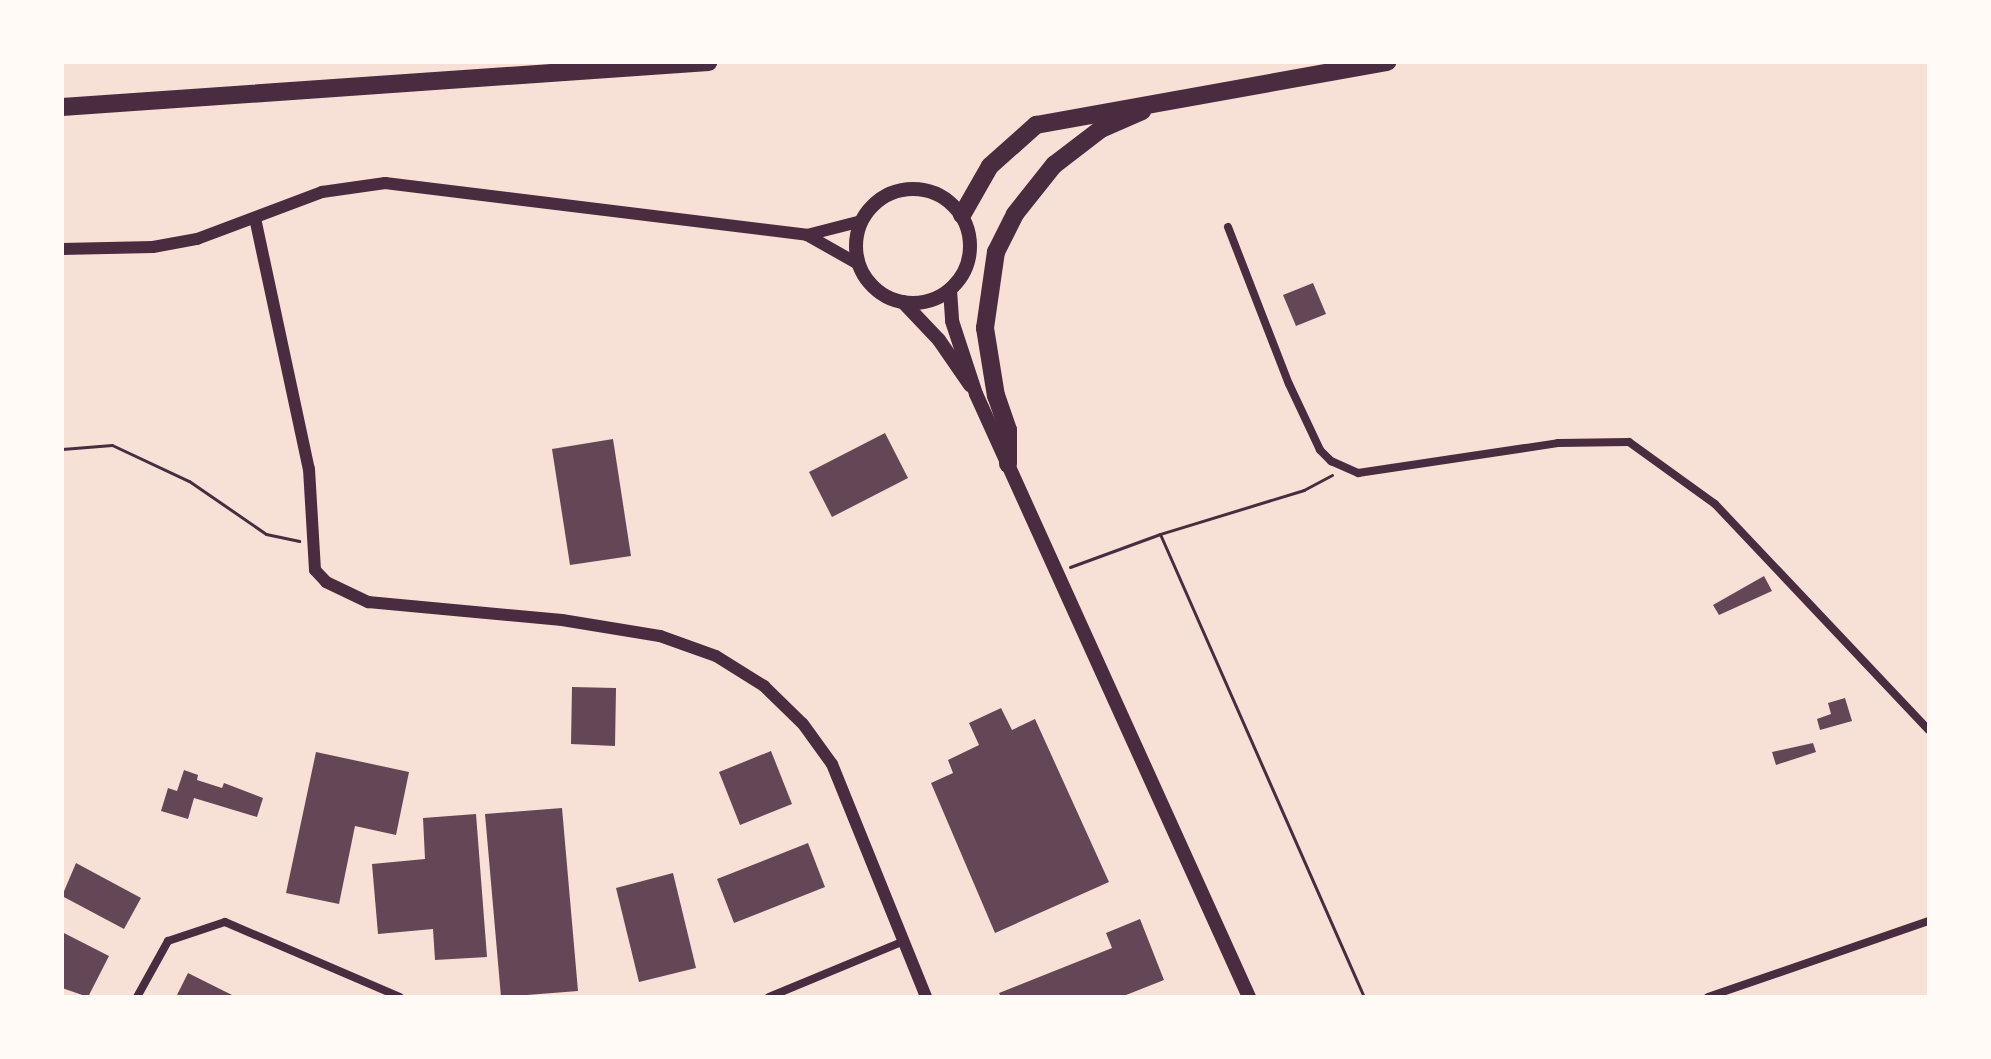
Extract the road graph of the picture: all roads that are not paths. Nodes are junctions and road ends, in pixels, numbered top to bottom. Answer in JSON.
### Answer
{"nodes":[{"id":1,"x":708,"y":62,"type":"edge"},
{"id":2,"x":1387,"y":62,"type":"edge"},
{"id":3,"x":1184,"y":97,"type":"junction"},
{"id":4,"x":62,"y":107,"type":"edge"},
{"id":5,"x":962,"y":215,"type":"junction"},
{"id":6,"x":255,"y":218,"type":"junction"},
{"id":7,"x":862,"y":221,"type":"junction"},
{"id":8,"x":1228,"y":227,"type":"dead end"},
{"id":9,"x":807,"y":235,"type":"junction"},
{"id":10,"x":62,"y":249,"type":"edge"},
{"id":11,"x":860,"y":265,"type":"junction"},
{"id":12,"x":950,"y":290,"type":"junction"},
{"id":13,"x":903,"y":302,"type":"junction"},
{"id":14,"x":976,"y":394,"type":"junction"},
{"id":15,"x":1008,"y":464,"type":"junction"},
{"id":16,"x":1929,"y":730,"type":"edge"},
{"id":17,"x":1929,"y":921,"type":"edge"},
{"id":18,"x":902,"y":942,"type":"junction"},
{"id":19,"x":137,"y":997,"type":"edge"},
{"id":20,"x":400,"y":997,"type":"edge"},
{"id":21,"x":769,"y":997,"type":"edge"},
{"id":22,"x":926,"y":997,"type":"edge"},
{"id":23,"x":1249,"y":997,"type":"edge"},
{"id":24,"x":1708,"y":997,"type":"edge"}],
"edges":[{"from":1,"to":4,"type":"highway"},
{"from":2,"to":3,"type":"highway"},
{"from":3,"to":5,"type":"highway"},
{"from":3,"to":15,"type":"highway"},
{"from":5,"to":7,"type":"main road"},
{"from":5,"to":12,"type":"main road"},
{"from":6,"to":9,"type":"street"},
{"from":6,"to":10,"type":"street"},
{"from":6,"to":18,"type":"street"},
{"from":7,"to":9,"type":"street"},
{"from":7,"to":11,"type":"main road"},
{"from":8,"to":16,"type":"street"},
{"from":9,"to":11,"type":"street"},
{"from":11,"to":13,"type":"main road"},
{"from":12,"to":13,"type":"main road"},
{"from":12,"to":14,"type":"main road"},
{"from":13,"to":14,"type":"main road"},
{"from":14,"to":15,"type":"main road"},
{"from":15,"to":23,"type":"main road"},
{"from":17,"to":24,"type":"street"},
{"from":18,"to":21,"type":"street"},
{"from":18,"to":22,"type":"street"},
{"from":19,"to":20,"type":"street"}]}
